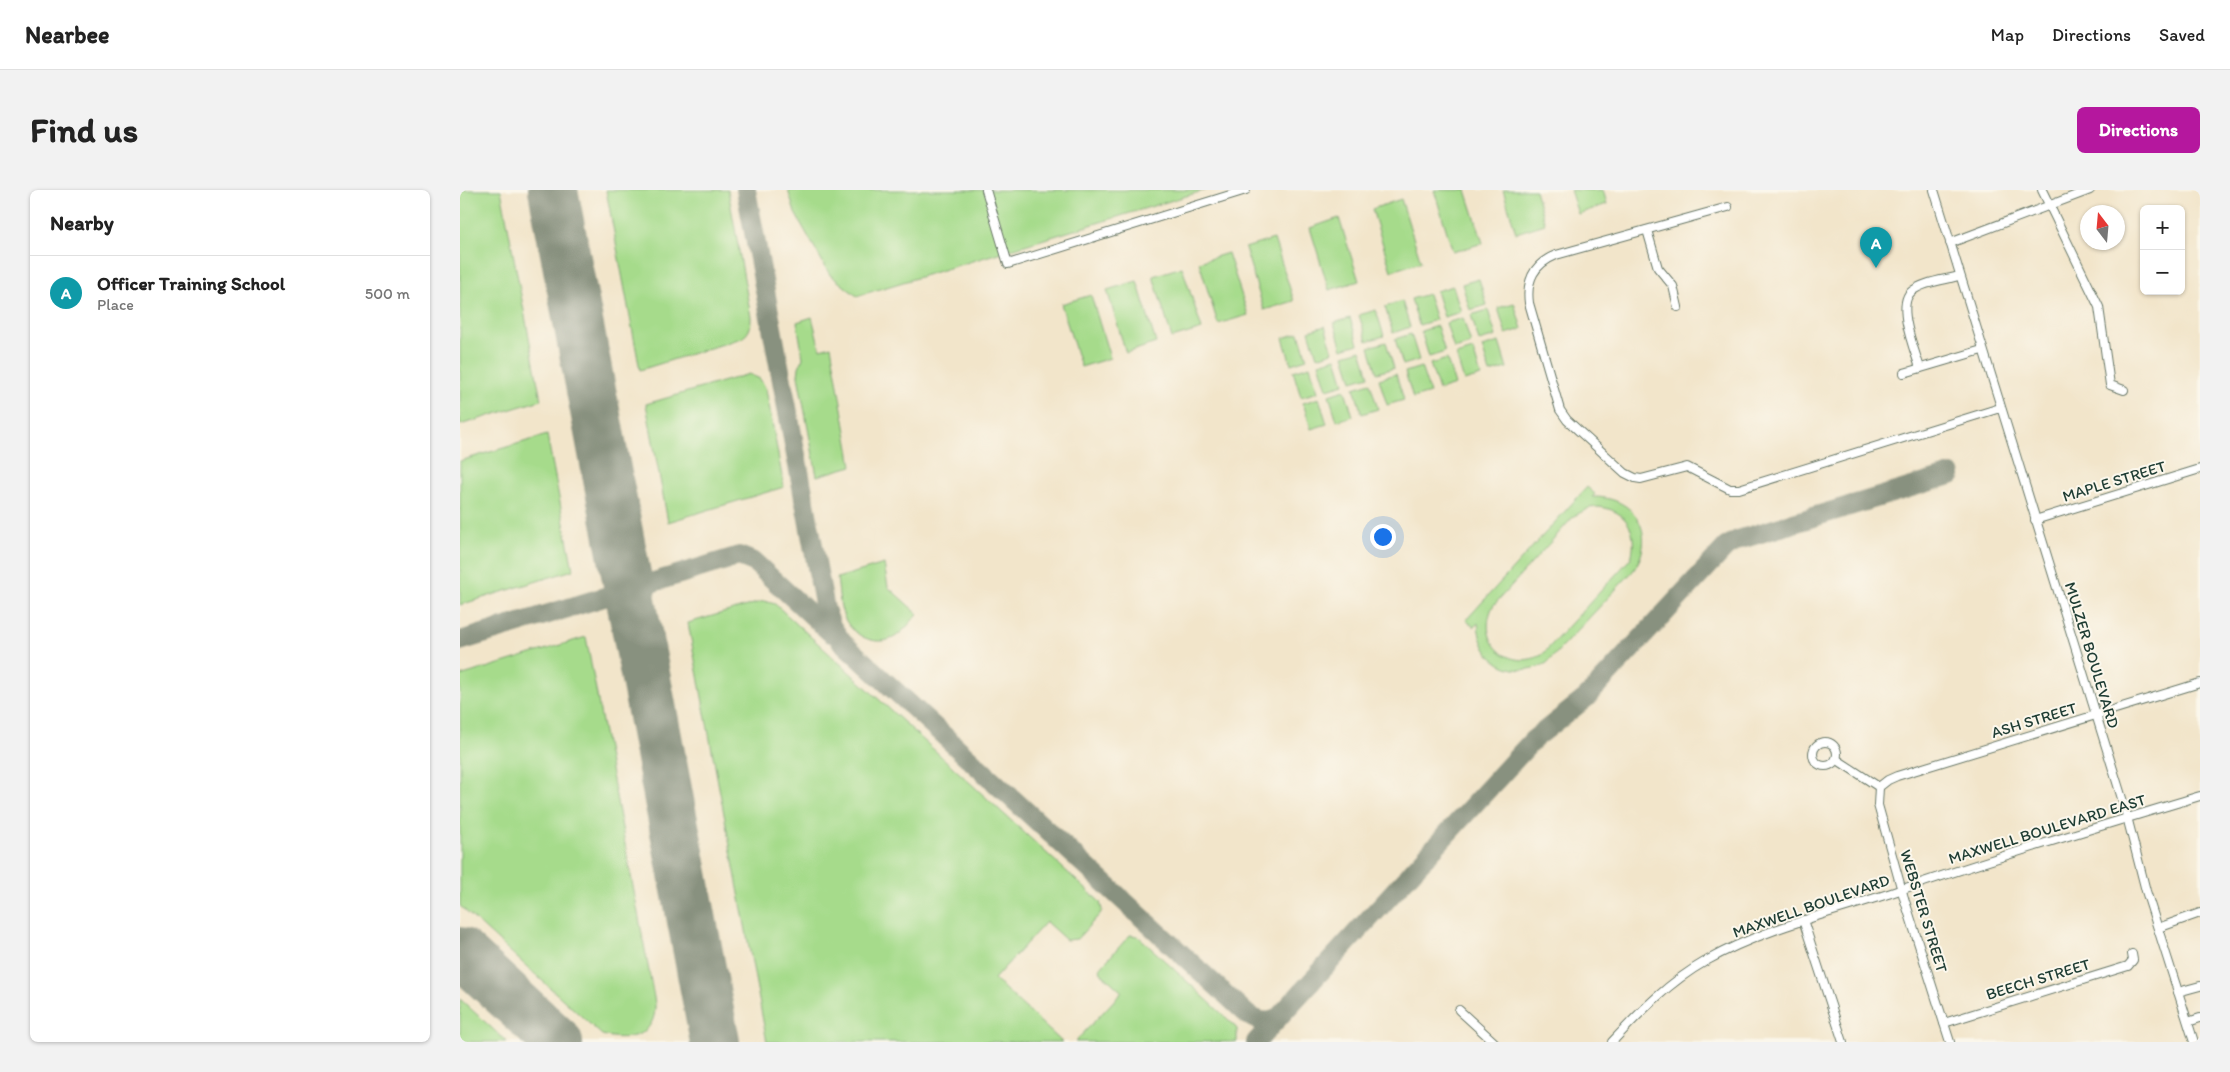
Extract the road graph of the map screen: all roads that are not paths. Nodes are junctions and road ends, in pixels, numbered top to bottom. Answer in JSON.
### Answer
{"nodes":[{"id":1,"x":986,"y":190,"type":"edge"},
{"id":2,"x":1246,"y":190,"type":"edge"},
{"id":3,"x":1934,"y":190,"type":"edge"},
{"id":4,"x":2042,"y":190,"type":"edge"},
{"id":5,"x":2090,"y":190,"type":"edge"},
{"id":6,"x":2048,"y":206,"type":"junction"},
{"id":7,"x":1728,"y":207,"type":"dead end"},
{"id":8,"x":1647,"y":230,"type":"junction"},
{"id":9,"x":1950,"y":243,"type":"junction"},
{"id":10,"x":1960,"y":276,"type":"junction"},
{"id":11,"x":1678,"y":307,"type":"dead end"},
{"id":12,"x":1982,"y":350,"type":"junction"},
{"id":13,"x":1920,"y":368,"type":"junction"},
{"id":14,"x":1904,"y":373,"type":"dead end"},
{"id":15,"x":2124,"y":390,"type":"dead end"},
{"id":16,"x":2000,"y":408,"type":"junction"},
{"id":17,"x":2200,"y":468,"type":"edge"},
{"id":18,"x":2035,"y":520,"type":"junction"},
{"id":19,"x":2200,"y":683,"type":"edge"},
{"id":20,"x":2096,"y":716,"type":"junction"},
{"id":21,"x":1836,"y":759,"type":"dead end"},
{"id":22,"x":1878,"y":787,"type":"junction"},
{"id":23,"x":2200,"y":796,"type":"edge"},
{"id":24,"x":2127,"y":818,"type":"junction"},
{"id":25,"x":1902,"y":889,"type":"junction"},
{"id":26,"x":2200,"y":913,"type":"edge"},
{"id":27,"x":1803,"y":920,"type":"junction"},
{"id":28,"x":2158,"y":928,"type":"junction"},
{"id":29,"x":2132,"y":954,"type":"dead end"},
{"id":30,"x":2200,"y":986,"type":"edge"},
{"id":31,"x":2178,"y":992,"type":"junction"},
{"id":32,"x":1459,"y":1010,"type":"dead end"},
{"id":33,"x":2200,"y":1018,"type":"edge"},
{"id":34,"x":2188,"y":1022,"type":"junction"},
{"id":35,"x":1944,"y":1023,"type":"junction"},
{"id":36,"x":1494,"y":1042,"type":"edge"},
{"id":37,"x":1612,"y":1042,"type":"edge"},
{"id":38,"x":1843,"y":1042,"type":"edge"},
{"id":39,"x":1950,"y":1042,"type":"edge"},
{"id":40,"x":2194,"y":1042,"type":"edge"}],
"edges":[{"from":1,"to":2,"type":"street"},
{"from":3,"to":9,"type":"street","name":"MULZER BOULEVARD"},
{"from":4,"to":6,"type":"street"},
{"from":5,"to":6,"type":"street"},
{"from":6,"to":9,"type":"street"},
{"from":6,"to":15,"type":"street"},
{"from":7,"to":8,"type":"street"},
{"from":8,"to":11,"type":"street"},
{"from":8,"to":16,"type":"street"},
{"from":9,"to":10,"type":"street","name":"MULZER BOULEVARD"},
{"from":10,"to":12,"type":"street","name":"MULZER BOULEVARD"},
{"from":10,"to":13,"type":"street"},
{"from":12,"to":13,"type":"street"},
{"from":12,"to":16,"type":"street","name":"MULZER BOULEVARD"},
{"from":13,"to":14,"type":"street"},
{"from":16,"to":18,"type":"street","name":"MULZER BOULEVARD"},
{"from":17,"to":18,"type":"street","name":"MAPLE STREET"},
{"from":18,"to":20,"type":"street","name":"MULZER BOULEVARD"},
{"from":19,"to":20,"type":"street","name":"ASH STREET"},
{"from":20,"to":22,"type":"street","name":"ASH STREET"},
{"from":20,"to":24,"type":"street","name":"MULZER BOULEVARD"},
{"from":21,"to":22,"type":"street"},
{"from":22,"to":25,"type":"street","name":"WEBSTER STREET"},
{"from":23,"to":24,"type":"street","name":"MAXWELL BOULEVARD EAST"},
{"from":24,"to":25,"type":"street","name":"MAXWELL BOULEVARD EAST"},
{"from":24,"to":28,"type":"street","name":"MULZER BOULEVARD"},
{"from":25,"to":27,"type":"street","name":"MAXWELL BOULEVARD"},
{"from":25,"to":35,"type":"street","name":"WEBSTER STREET"},
{"from":26,"to":28,"type":"street"},
{"from":27,"to":37,"type":"street","name":"MAXWELL BOULEVARD"},
{"from":27,"to":38,"type":"street"},
{"from":28,"to":31,"type":"street","name":"MULZER BOULEVARD"},
{"from":29,"to":35,"type":"street","name":"BEECH STREET"},
{"from":30,"to":31,"type":"street"},
{"from":31,"to":34,"type":"street","name":"MULZER BOULEVARD"},
{"from":32,"to":36,"type":"street"},
{"from":33,"to":34,"type":"street"},
{"from":34,"to":40,"type":"street","name":"MULZER BOULEVARD"},
{"from":35,"to":39,"type":"street","name":"WEBSTER STREET"}]}
